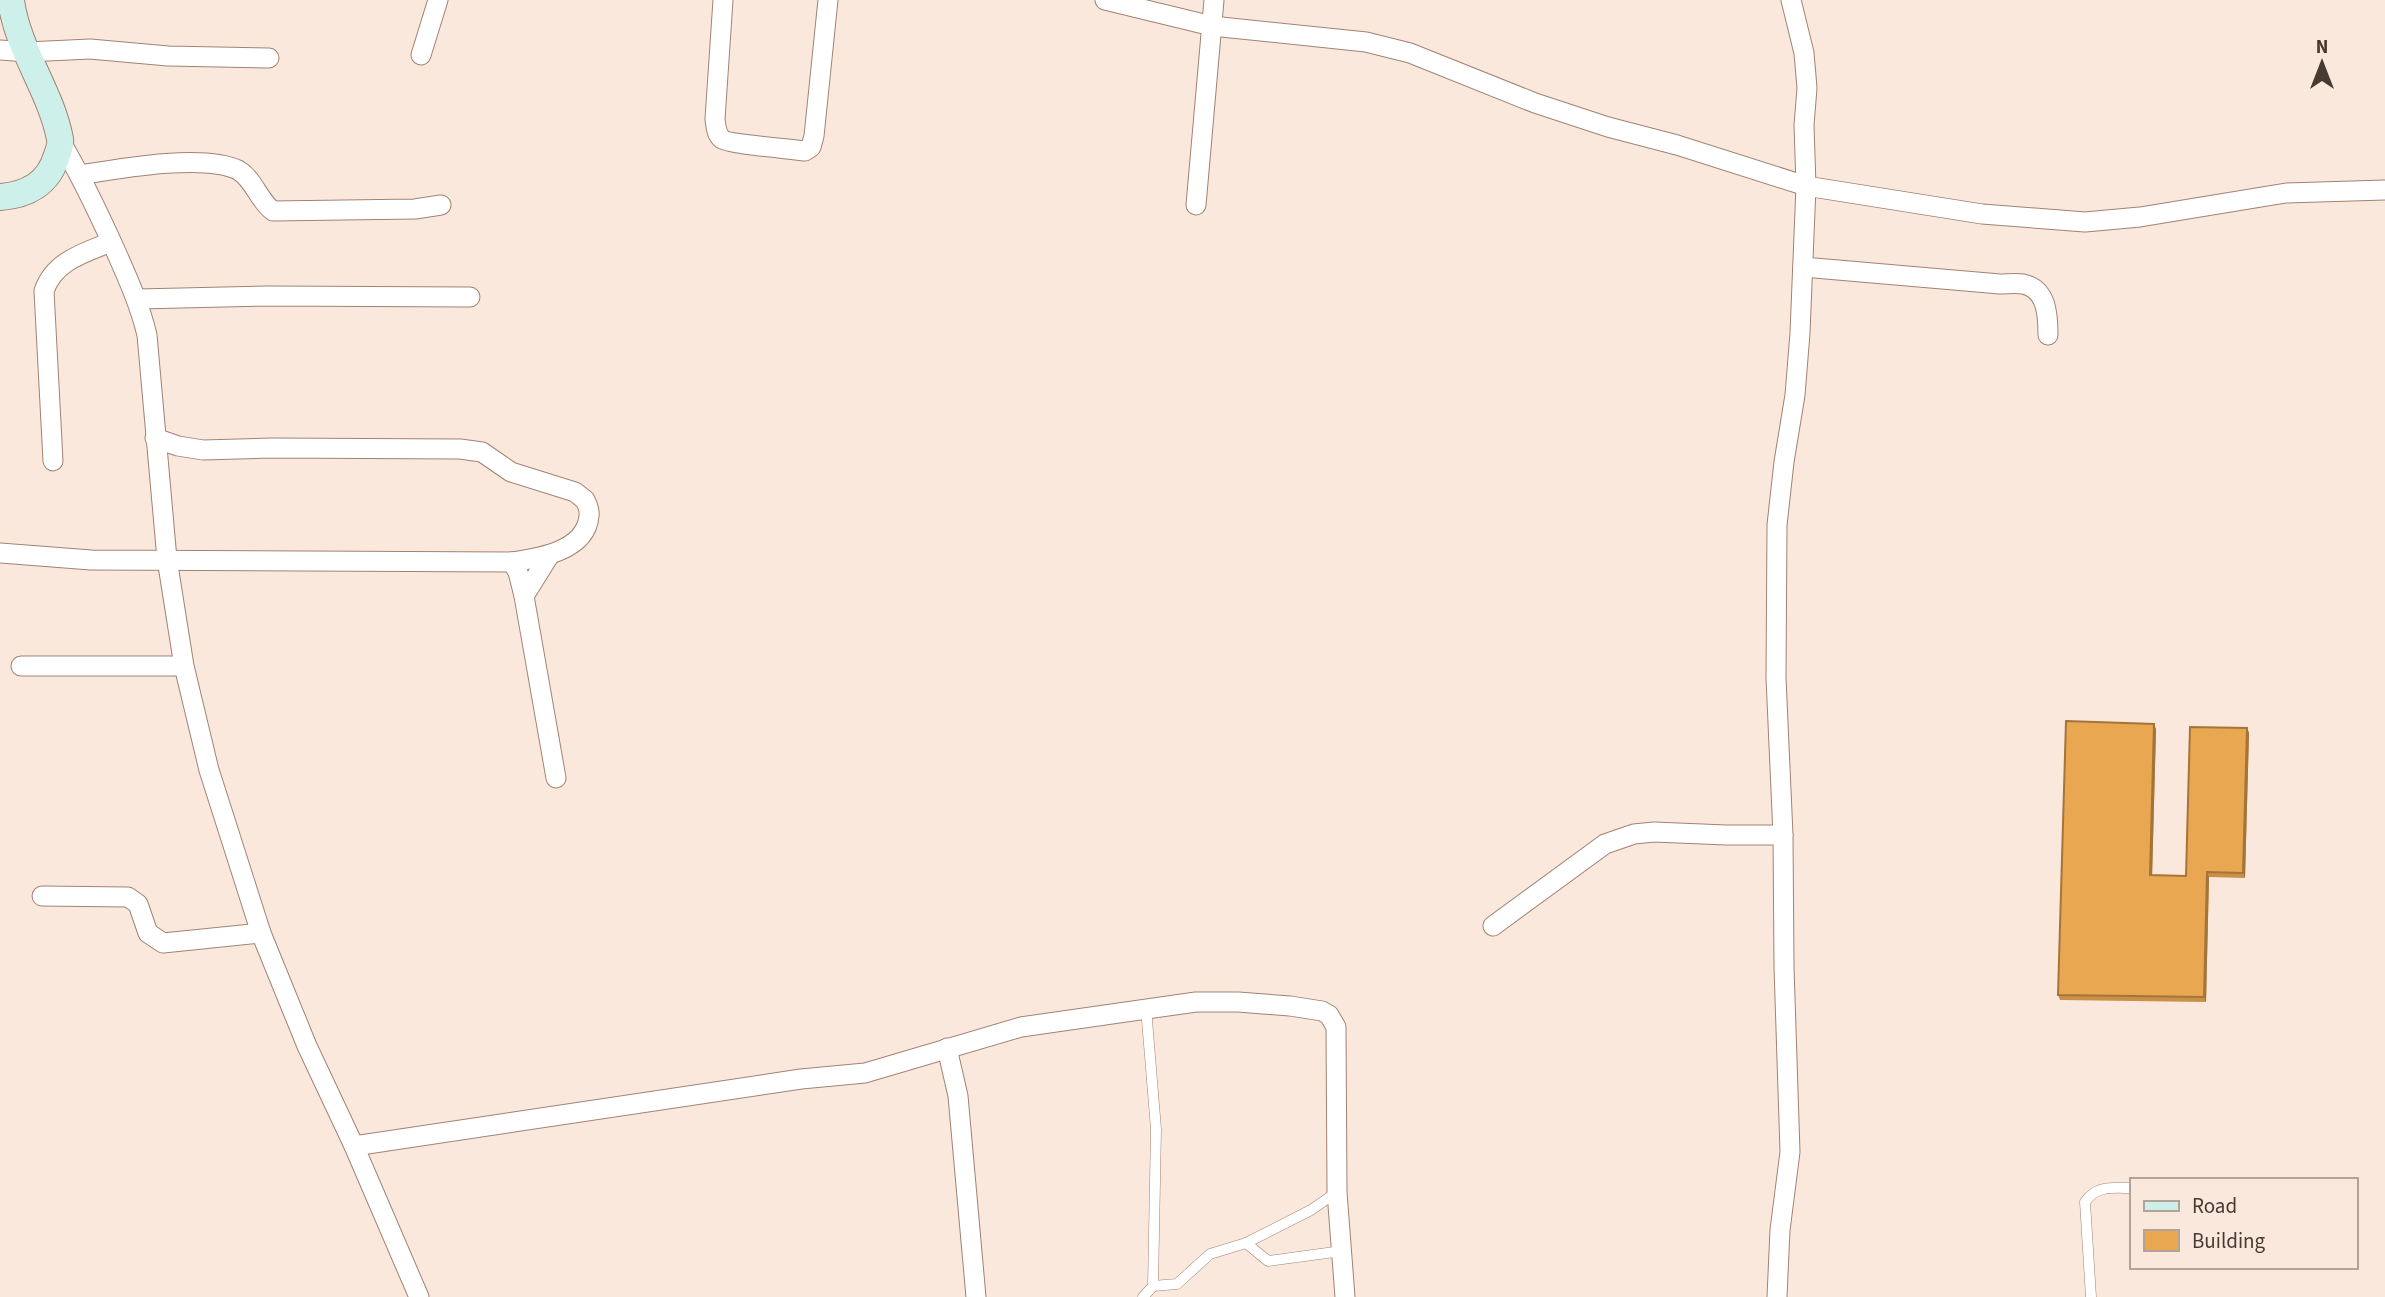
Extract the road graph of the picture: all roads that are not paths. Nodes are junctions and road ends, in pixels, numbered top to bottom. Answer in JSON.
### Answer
{"nodes":[{"id":1,"x":11,"y":0,"type":"edge"},
{"id":2,"x":438,"y":0,"type":"edge"},
{"id":3,"x":723,"y":0,"type":"edge"},
{"id":4,"x":828,"y":0,"type":"edge"},
{"id":5,"x":1105,"y":0,"type":"edge"},
{"id":6,"x":1214,"y":0,"type":"edge"},
{"id":7,"x":1791,"y":0,"type":"edge"},
{"id":8,"x":1212,"y":26,"type":"junction"},
{"id":9,"x":0,"y":50,"type":"edge"},
{"id":10,"x":27,"y":52,"type":"junction"},
{"id":11,"x":421,"y":55,"type":"dead end"},
{"id":12,"x":269,"y":58,"type":"dead end"},
{"id":13,"x":61,"y":142,"type":"junction"},
{"id":14,"x":80,"y":175,"type":"junction"},
{"id":15,"x":1806,"y":186,"type":"junction"},
{"id":16,"x":2385,"y":190,"type":"edge"},
{"id":17,"x":0,"y":197,"type":"edge"},
{"id":18,"x":441,"y":205,"type":"dead end"},
{"id":19,"x":1196,"y":205,"type":"dead end"},
{"id":20,"x":111,"y":242,"type":"junction"},
{"id":21,"x":1803,"y":267,"type":"junction"},
{"id":22,"x":470,"y":298,"type":"dead end"},
{"id":23,"x":138,"y":299,"type":"junction"},
{"id":24,"x":2048,"y":335,"type":"dead end"},
{"id":25,"x":155,"y":438,"type":"junction"},
{"id":26,"x":53,"y":461,"type":"dead end"},
{"id":27,"x":0,"y":552,"type":"edge"},
{"id":28,"x":549,"y":556,"type":"junction"},
{"id":29,"x":167,"y":559,"type":"junction"},
{"id":30,"x":512,"y":562,"type":"junction"},
{"id":31,"x":524,"y":596,"type":"junction"},
{"id":32,"x":21,"y":666,"type":"dead end"},
{"id":33,"x":184,"y":666,"type":"junction"},
{"id":34,"x":556,"y":778,"type":"dead end"},
{"id":35,"x":1783,"y":835,"type":"junction"},
{"id":36,"x":42,"y":896,"type":"dead end"},
{"id":37,"x":1493,"y":926,"type":"dead end"},
{"id":38,"x":261,"y":933,"type":"junction"},
{"id":39,"x":1146,"y":1008,"type":"junction"},
{"id":40,"x":947,"y":1048,"type":"junction"},
{"id":41,"x":354,"y":1146,"type":"junction"},
{"id":42,"x":2130,"y":1188,"type":"edge"},
{"id":43,"x":1338,"y":1192,"type":"junction"},
{"id":44,"x":1246,"y":1243,"type":"junction"},
{"id":45,"x":1342,"y":1251,"type":"junction"},
{"id":46,"x":1153,"y":1286,"type":"junction"},
{"id":47,"x":419,"y":1297,"type":"edge"},
{"id":48,"x":976,"y":1297,"type":"edge"},
{"id":49,"x":1143,"y":1297,"type":"edge"},
{"id":50,"x":1345,"y":1297,"type":"edge"},
{"id":51,"x":1777,"y":1297,"type":"edge"},
{"id":52,"x":2091,"y":1297,"type":"edge"}],
"edges":[{"from":1,"to":10,"type":"street"},
{"from":2,"to":11,"type":"street"},
{"from":3,"to":4,"type":"street"},
{"from":5,"to":8,"type":"street"},
{"from":6,"to":8,"type":"street"},
{"from":7,"to":15,"type":"street"},
{"from":8,"to":15,"type":"street"},
{"from":8,"to":19,"type":"street"},
{"from":9,"to":10,"type":"street"},
{"from":10,"to":12,"type":"street"},
{"from":10,"to":13,"type":"street"},
{"from":13,"to":14,"type":"street"},
{"from":13,"to":17,"type":"street"},
{"from":14,"to":18,"type":"street"},
{"from":14,"to":20,"type":"street"},
{"from":15,"to":16,"type":"street"},
{"from":15,"to":21,"type":"street"},
{"from":20,"to":23,"type":"street"},
{"from":20,"to":26,"type":"street"},
{"from":21,"to":24,"type":"street"},
{"from":21,"to":35,"type":"street"},
{"from":22,"to":23,"type":"street"},
{"from":23,"to":25,"type":"street"},
{"from":25,"to":28,"type":"street"},
{"from":25,"to":29,"type":"street"},
{"from":27,"to":29,"type":"street"},
{"from":28,"to":30,"type":"street"},
{"from":28,"to":31,"type":"street"},
{"from":29,"to":30,"type":"street"},
{"from":29,"to":33,"type":"street"},
{"from":30,"to":31,"type":"street"},
{"from":31,"to":34,"type":"street"},
{"from":32,"to":33,"type":"street"},
{"from":33,"to":38,"type":"street"},
{"from":35,"to":37,"type":"street"},
{"from":35,"to":51,"type":"street"},
{"from":36,"to":38,"type":"street"},
{"from":38,"to":41,"type":"street"},
{"from":39,"to":40,"type":"street"},
{"from":39,"to":43,"type":"street"},
{"from":39,"to":46,"type":"lane"},
{"from":40,"to":41,"type":"street"},
{"from":40,"to":48,"type":"street"},
{"from":41,"to":47,"type":"street"},
{"from":42,"to":52,"type":"lane"},
{"from":43,"to":44,"type":"lane"},
{"from":43,"to":45,"type":"street"},
{"from":44,"to":45,"type":"lane"},
{"from":44,"to":46,"type":"lane"},
{"from":45,"to":50,"type":"street"},
{"from":46,"to":49,"type":"lane"}]}
